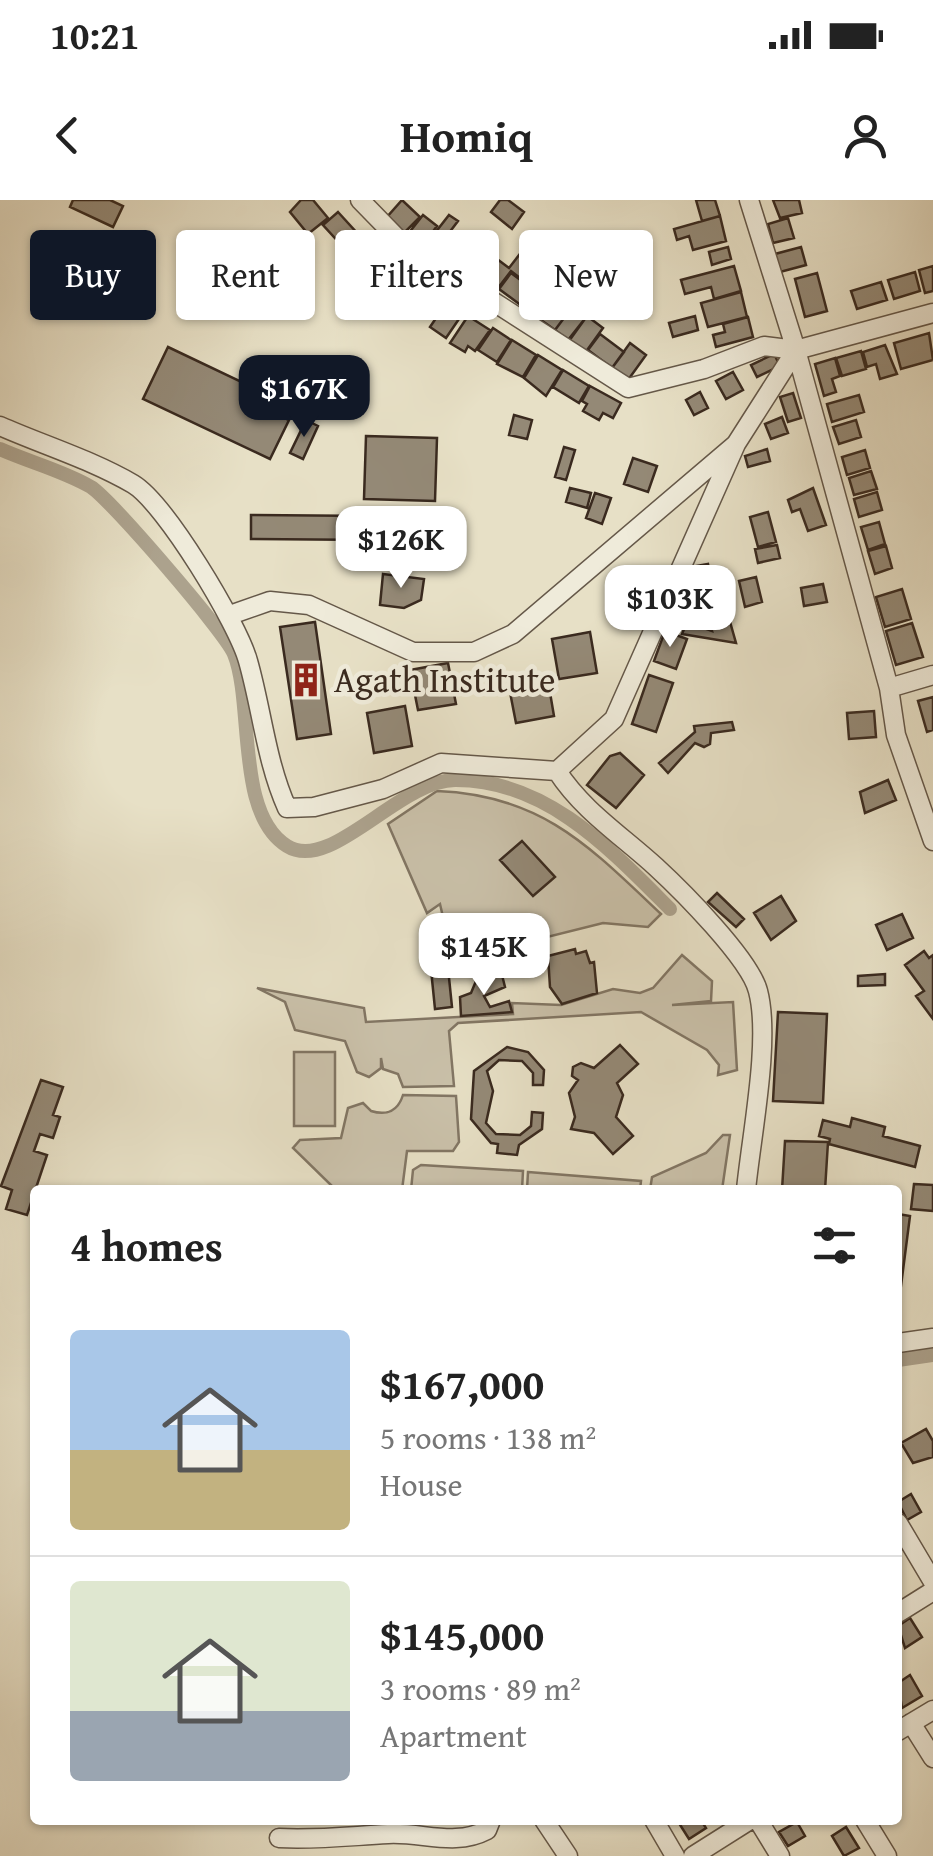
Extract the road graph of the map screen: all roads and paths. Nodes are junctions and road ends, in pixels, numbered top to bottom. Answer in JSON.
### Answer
{"nodes":[{"id":1,"x":360,"y":200,"type":"edge"},
{"id":2,"x":749,"y":200,"type":"edge"},
{"id":3,"x":933,"y":313,"type":"edge"},
{"id":4,"x":796,"y":350,"type":"junction"},
{"id":5,"x":0,"y":426,"type":"edge"},
{"id":6,"x":736,"y":444,"type":"junction"},
{"id":7,"x":230,"y":615,"type":"junction"},
{"id":8,"x":933,"y":674,"type":"edge"},
{"id":9,"x":889,"y":688,"type":"junction"},
{"id":10,"x":557,"y":772,"type":"junction"},
{"id":11,"x":933,"y":841,"type":"edge"},
{"id":12,"x":746,"y":1185,"type":"edge"},
{"id":13,"x":933,"y":1338,"type":"edge"},
{"id":14,"x":902,"y":1342,"type":"edge"},
{"id":15,"x":902,"y":1531,"type":"edge"},
{"id":16,"x":933,"y":1582,"type":"edge"},
{"id":17,"x":933,"y":1592,"type":"edge"},
{"id":18,"x":902,"y":1611,"type":"edge"},
{"id":19,"x":933,"y":1710,"type":"edge"},
{"id":20,"x":904,"y":1727,"type":"edge"},
{"id":21,"x":933,"y":1758,"type":"edge"},
{"id":22,"x":489,"y":1825,"type":"edge"},
{"id":23,"x":547,"y":1825,"type":"edge"},
{"id":24,"x":657,"y":1825,"type":"edge"},
{"id":25,"x":742,"y":1825,"type":"edge"},
{"id":26,"x":761,"y":1825,"type":"edge"},
{"id":27,"x":867,"y":1825,"type":"edge"},
{"id":28,"x":279,"y":1838,"type":"dead end"},
{"id":29,"x":568,"y":1856,"type":"edge"},
{"id":30,"x":675,"y":1856,"type":"edge"},
{"id":31,"x":693,"y":1856,"type":"edge"},
{"id":32,"x":780,"y":1856,"type":"edge"},
{"id":33,"x":887,"y":1856,"type":"edge"}],
"edges":[{"from":1,"to":4,"type":"street"},
{"from":2,"to":4,"type":"street"},
{"from":3,"to":4,"type":"street"},
{"from":4,"to":6,"type":"street"},
{"from":4,"to":9,"type":"street"},
{"from":5,"to":7,"type":"street"},
{"from":6,"to":7,"type":"street"},
{"from":6,"to":10,"type":"street"},
{"from":7,"to":10,"type":"street"},
{"from":8,"to":9,"type":"street"},
{"from":9,"to":11,"type":"street"},
{"from":10,"to":12,"type":"street"},
{"from":13,"to":14,"type":"street"},
{"from":15,"to":16,"type":"street"},
{"from":17,"to":18,"type":"street"},
{"from":19,"to":20,"type":"street"},
{"from":20,"to":21,"type":"street"},
{"from":22,"to":28,"type":"street"},
{"from":23,"to":29,"type":"street"},
{"from":24,"to":30,"type":"street"},
{"from":25,"to":31,"type":"street"},
{"from":26,"to":32,"type":"street"},
{"from":27,"to":33,"type":"street"}]}
